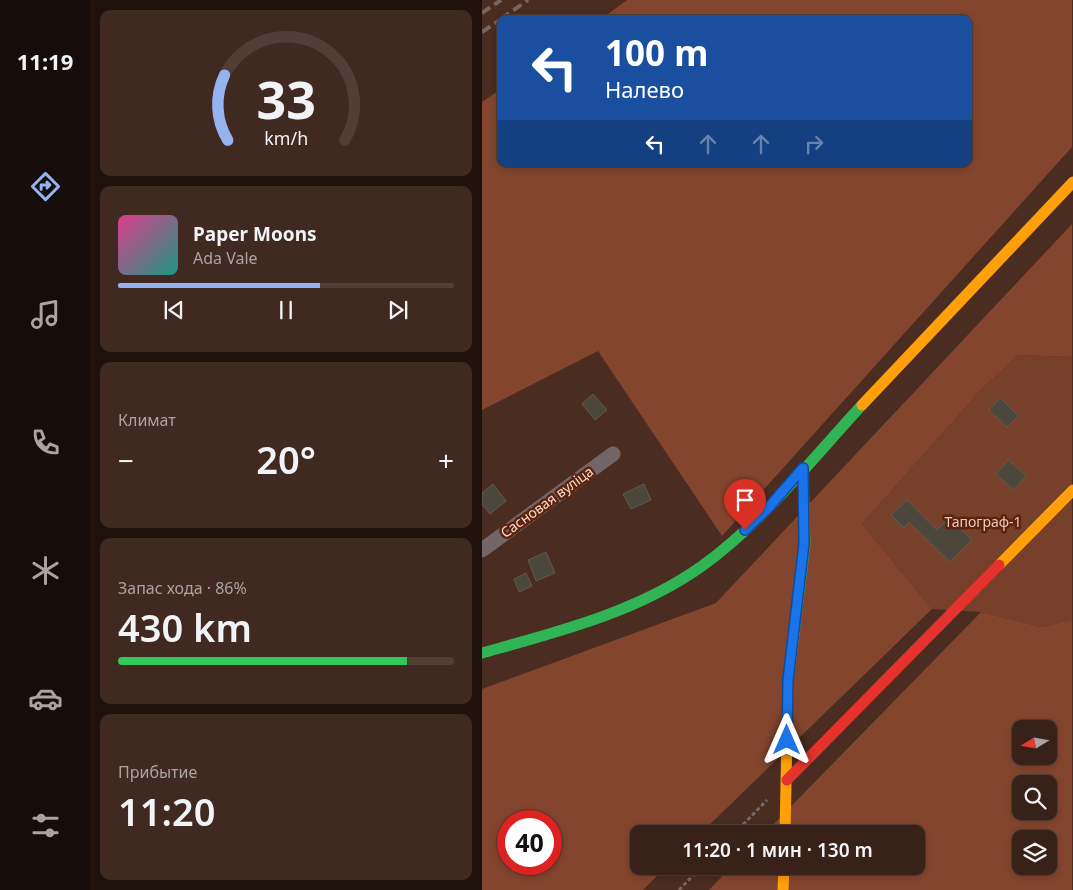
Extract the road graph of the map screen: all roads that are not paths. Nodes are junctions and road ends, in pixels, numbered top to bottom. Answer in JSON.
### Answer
{"nodes":[{"id":1,"x":1072,"y":182,"type":"edge"},
{"id":2,"x":613,"y":454,"type":"dead end"},
{"id":3,"x":803,"y":468,"type":"junction"},
{"id":4,"x":1072,"y":490,"type":"edge"},
{"id":5,"x":482,"y":550,"type":"edge"},
{"id":6,"x":482,"y":653,"type":"edge"},
{"id":7,"x":787,"y":780,"type":"junction"},
{"id":8,"x":785,"y":825,"type":"edge"},
{"id":9,"x":784,"y":875,"type":"edge"},
{"id":10,"x":783,"y":890,"type":"edge"}],
"edges":[{"from":1,"to":3,"type":"street"},
{"from":2,"to":5,"type":"street","name":"Сасновая вуліца"},
{"from":3,"to":6,"type":"street"},
{"from":3,"to":7,"type":"street"},
{"from":4,"to":7,"type":"street"},
{"from":7,"to":8,"type":"street"},
{"from":9,"to":10,"type":"street"}]}
